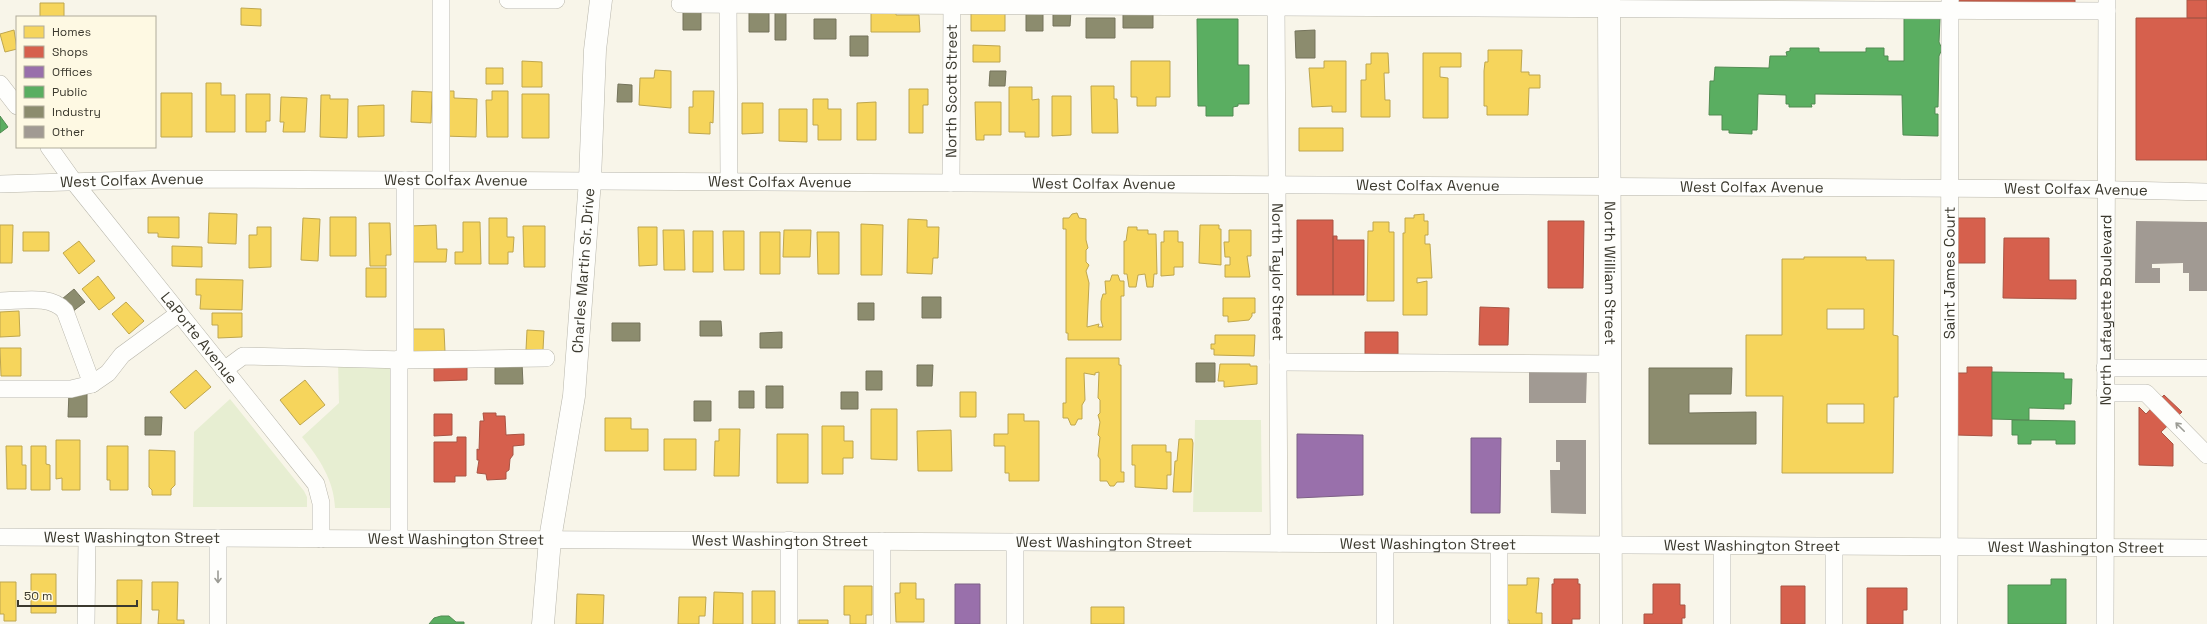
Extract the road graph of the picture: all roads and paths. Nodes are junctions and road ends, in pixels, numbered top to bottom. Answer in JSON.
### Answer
{"nodes":[{"id":1,"x":441,"y":0,"type":"edge"},
{"id":2,"x":508,"y":0,"type":"edge"},
{"id":3,"x":556,"y":0,"type":"edge"},
{"id":4,"x":601,"y":0,"type":"edge"},
{"id":5,"x":728,"y":2,"type":"edge"},
{"id":6,"x":952,"y":3,"type":"edge"},
{"id":7,"x":1276,"y":3,"type":"edge"},
{"id":8,"x":680,"y":4,"type":"dead end"},
{"id":9,"x":1609,"y":4,"type":"edge"},
{"id":10,"x":1950,"y":5,"type":"edge"},
{"id":11,"x":2107,"y":6,"type":"edge"},
{"id":12,"x":0,"y":84,"type":"edge"},
{"id":13,"x":16,"y":105,"type":"edge"},
{"id":14,"x":50,"y":148,"type":"edge"},
{"id":15,"x":405,"y":180,"type":"junction"},
{"id":16,"x":441,"y":180,"type":"junction"},
{"id":17,"x":590,"y":180,"type":"junction"},
{"id":18,"x":729,"y":181,"type":"junction"},
{"id":19,"x":74,"y":182,"type":"junction"},
{"id":20,"x":951,"y":182,"type":"junction"},
{"id":21,"x":0,"y":184,"type":"edge"},
{"id":22,"x":1278,"y":185,"type":"junction"},
{"id":23,"x":1609,"y":187,"type":"junction"},
{"id":24,"x":1950,"y":189,"type":"junction"},
{"id":25,"x":2107,"y":190,"type":"junction"},
{"id":26,"x":2207,"y":192,"type":"edge"},
{"id":27,"x":0,"y":301,"type":"edge"},
{"id":28,"x":178,"y":314,"type":"junction"},
{"id":29,"x":546,"y":358,"type":"dead end"},
{"id":30,"x":402,"y":360,"type":"junction"},
{"id":31,"x":1278,"y":362,"type":"junction"},
{"id":32,"x":1610,"y":364,"type":"junction"},
{"id":33,"x":2106,"y":368,"type":"junction"},
{"id":34,"x":2207,"y":368,"type":"edge"},
{"id":35,"x":224,"y":370,"type":"junction"},
{"id":36,"x":92,"y":384,"type":"junction"},
{"id":37,"x":0,"y":389,"type":"edge"},
{"id":38,"x":2105,"y":393,"type":"junction"},
{"id":39,"x":2207,"y":455,"type":"edge"},
{"id":40,"x":0,"y":537,"type":"edge"},
{"id":41,"x":87,"y":538,"type":"junction"},
{"id":42,"x":218,"y":538,"type":"junction"},
{"id":43,"x":399,"y":538,"type":"junction"},
{"id":44,"x":321,"y":539,"type":"junction"},
{"id":45,"x":550,"y":539,"type":"junction"},
{"id":46,"x":789,"y":540,"type":"junction"},
{"id":47,"x":882,"y":541,"type":"junction"},
{"id":48,"x":1015,"y":542,"type":"junction"},
{"id":49,"x":1279,"y":544,"type":"junction"},
{"id":50,"x":1385,"y":544,"type":"junction"},
{"id":51,"x":1500,"y":545,"type":"junction"},
{"id":52,"x":1611,"y":546,"type":"junction"},
{"id":53,"x":1722,"y":546,"type":"junction"},
{"id":54,"x":1834,"y":547,"type":"junction"},
{"id":55,"x":1949,"y":547,"type":"junction"},
{"id":56,"x":2105,"y":547,"type":"junction"},
{"id":57,"x":2207,"y":548,"type":"edge"},
{"id":58,"x":86,"y":624,"type":"edge"},
{"id":59,"x":218,"y":624,"type":"edge"},
{"id":60,"x":543,"y":624,"type":"edge"},
{"id":61,"x":789,"y":624,"type":"edge"},
{"id":62,"x":882,"y":624,"type":"edge"},
{"id":63,"x":1015,"y":624,"type":"edge"},
{"id":64,"x":1385,"y":624,"type":"edge"},
{"id":65,"x":1499,"y":624,"type":"edge"},
{"id":66,"x":1611,"y":624,"type":"edge"},
{"id":67,"x":1722,"y":624,"type":"edge"},
{"id":68,"x":1834,"y":624,"type":"edge"},
{"id":69,"x":1949,"y":624,"type":"edge"},
{"id":70,"x":2105,"y":624,"type":"edge"}],
"edges":[{"from":1,"to":16,"type":"street"},
{"from":2,"to":3,"type":"street"},
{"from":4,"to":17,"type":"main road","name":"Charles Martin Sr. Drive"},
{"from":5,"to":6,"type":"street"},
{"from":5,"to":8,"type":"street"},
{"from":5,"to":18,"type":"street"},
{"from":6,"to":7,"type":"street"},
{"from":6,"to":20,"type":"street","name":"North Scott Street"},
{"from":7,"to":9,"type":"street"},
{"from":7,"to":22,"type":"street","name":"North Taylor Street"},
{"from":9,"to":10,"type":"street"},
{"from":9,"to":23,"type":"main road","name":"North William Street"},
{"from":10,"to":11,"type":"street"},
{"from":10,"to":24,"type":"street","name":"Saint James Court"},
{"from":11,"to":25,"type":"street","name":"North Lafayette Boulevard"},
{"from":12,"to":13,"type":"street"},
{"from":14,"to":19,"type":"street","name":"LaPorte Avenue"},
{"from":15,"to":16,"type":"street","name":"West Colfax Avenue"},
{"from":15,"to":19,"type":"street","name":"West Colfax Avenue"},
{"from":15,"to":30,"type":"street"},
{"from":16,"to":17,"type":"street","name":"West Colfax Avenue"},
{"from":17,"to":18,"type":"street","name":"West Colfax Avenue"},
{"from":17,"to":45,"type":"main road","name":"Charles Martin Sr. Drive"},
{"from":18,"to":20,"type":"street","name":"West Colfax Avenue"},
{"from":19,"to":21,"type":"street","name":"West Colfax Avenue"},
{"from":19,"to":28,"type":"street","name":"LaPorte Avenue"},
{"from":20,"to":22,"type":"street","name":"West Colfax Avenue"},
{"from":22,"to":23,"type":"street","name":"West Colfax Avenue"},
{"from":22,"to":31,"type":"street","name":"North Taylor Street"},
{"from":23,"to":24,"type":"street","name":"West Colfax Avenue"},
{"from":23,"to":32,"type":"main road","name":"North William Street"},
{"from":24,"to":25,"type":"street","name":"West Colfax Avenue"},
{"from":24,"to":55,"type":"street","name":"Saint James Court"},
{"from":25,"to":26,"type":"street","name":"West Colfax Avenue"},
{"from":25,"to":33,"type":"street","name":"North Lafayette Boulevard"},
{"from":27,"to":36,"type":"street"},
{"from":28,"to":35,"type":"street","name":"LaPorte Avenue"},
{"from":28,"to":36,"type":"street"},
{"from":29,"to":30,"type":"street"},
{"from":30,"to":35,"type":"street"},
{"from":30,"to":43,"type":"street"},
{"from":31,"to":32,"type":"street"},
{"from":31,"to":49,"type":"street","name":"North Taylor Street"},
{"from":32,"to":52,"type":"main road","name":"North William Street"},
{"from":33,"to":34,"type":"street"},
{"from":33,"to":38,"type":"street","name":"North Lafayette Boulevard"},
{"from":35,"to":44,"type":"street","name":"LaPorte Avenue"},
{"from":36,"to":37,"type":"street"},
{"from":39,"to":38,"type":"street","one_way":true},
{"from":38,"to":56,"type":"street","name":"North Lafayette Boulevard"},
{"from":40,"to":41,"type":"street","name":"West Washington Street"},
{"from":41,"to":42,"type":"street","name":"West Washington Street"},
{"from":41,"to":58,"type":"street"},
{"from":42,"to":44,"type":"street","name":"West Washington Street"},
{"from":42,"to":59,"type":"street","one_way":true},
{"from":43,"to":44,"type":"street","name":"West Washington Street"},
{"from":43,"to":45,"type":"street","name":"West Washington Street"},
{"from":45,"to":46,"type":"street","name":"West Washington Street"},
{"from":45,"to":60,"type":"main road","name":"Charles Martin Sr. Drive"},
{"from":46,"to":47,"type":"street","name":"West Washington Street"},
{"from":46,"to":61,"type":"street"},
{"from":47,"to":48,"type":"street","name":"West Washington Street"},
{"from":47,"to":62,"type":"street"},
{"from":48,"to":49,"type":"street","name":"West Washington Street"},
{"from":48,"to":63,"type":"street"},
{"from":49,"to":50,"type":"street","name":"West Washington Street"},
{"from":50,"to":51,"type":"street","name":"West Washington Street"},
{"from":50,"to":64,"type":"street"},
{"from":51,"to":52,"type":"street","name":"West Washington Street"},
{"from":51,"to":65,"type":"street"},
{"from":52,"to":53,"type":"street","name":"West Washington Street"},
{"from":52,"to":66,"type":"main road","name":"North William Street"},
{"from":53,"to":54,"type":"street","name":"West Washington Street"},
{"from":53,"to":67,"type":"street"},
{"from":54,"to":55,"type":"street","name":"West Washington Street"},
{"from":54,"to":68,"type":"street"},
{"from":55,"to":56,"type":"street","name":"West Washington Street"},
{"from":55,"to":69,"type":"street","name":"Saint James Court"},
{"from":56,"to":57,"type":"street","name":"West Washington Street"},
{"from":56,"to":70,"type":"street","name":"North Lafayette Boulevard"}]}
